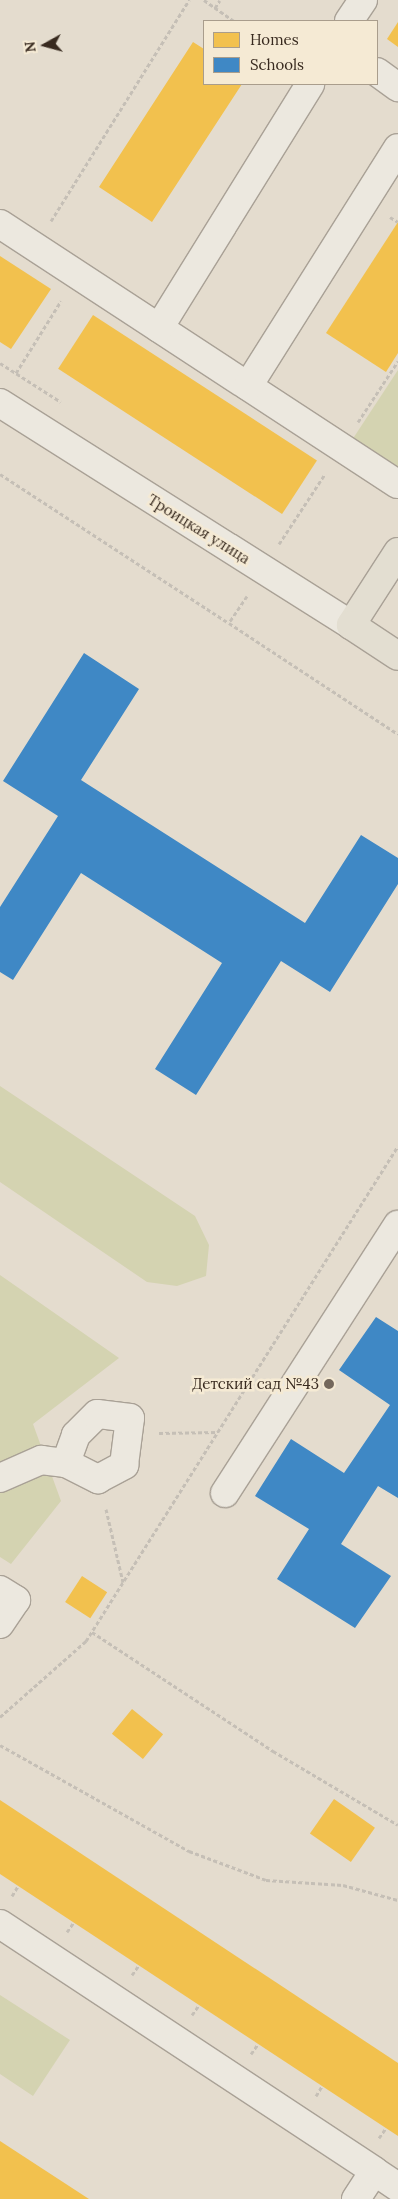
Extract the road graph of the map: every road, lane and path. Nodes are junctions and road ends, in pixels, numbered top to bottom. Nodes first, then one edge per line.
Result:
1 (190, 0) edge
2 (204, 0) edge
3 (220, 0) edge
4 (363, 0) edge
5 (215, 8) junction
6 (233, 20) edge
7 (350, 20) edge
8 (378, 73) edge
9 (309, 85) edge
10 (398, 87) edge
11 (398, 148) edge
12 (0, 224) edge
13 (35, 247) junction
14 (77, 274) junction
15 (159, 328) junction
16 (398, 361) edge
17 (16, 373) dead end
18 (248, 386) junction
19 (0, 403) edge
20 (342, 447) junction
21 (0, 474) edge
22 (398, 484) edge
23 (398, 552) edge
24 (229, 623) dead end
25 (352, 625) junction
26 (398, 656) edge
27 (398, 1146) edge
28 (398, 1225) edge
29 (218, 1432) junction
30 (128, 1433) junction
31 (66, 1463) junction
32 (0, 1478) edge
33 (98, 1479) junction
34 (225, 1493) dead end
35 (123, 1582) junction
36 (0, 1590) edge
37 (0, 1624) edge
38 (92, 1632) junction
39 (0, 1716) edge
40 (0, 1744) edge
41 (398, 1825) edge
42 (398, 1900) edge
43 (0, 1924) edge
44 (374, 2172) junction
45 (398, 2187) edge
46 (356, 2199) edge

1 - 13 path
2 - 5 path
3 - 5 path
4 - 7 street
5 - 6 path
8 - 10 street
9 - 15 street
11 - 18 street
12 - 13 street
13 - 14 street
14 - 15 street
14 - 17 path
15 - 18 street
16 - 20 path
18 - 20 street
19 - 25 street, Троицкая улица
20 - 22 street
21 - 24 path
23 - 25 main road
25 - 26 main road, Троицкая улица
27 - 29 path
28 - 34 street
29 - 30 path
29 - 35 path
30 - 31 street
30 - 33 street
31 - 32 street
31 - 33 street
33 - 35 path
35 - 38 path
36 - 37 street
38 - 39 path
38 - 41 path
40 - 42 path
43 - 44 street
44 - 45 street
44 - 46 street

